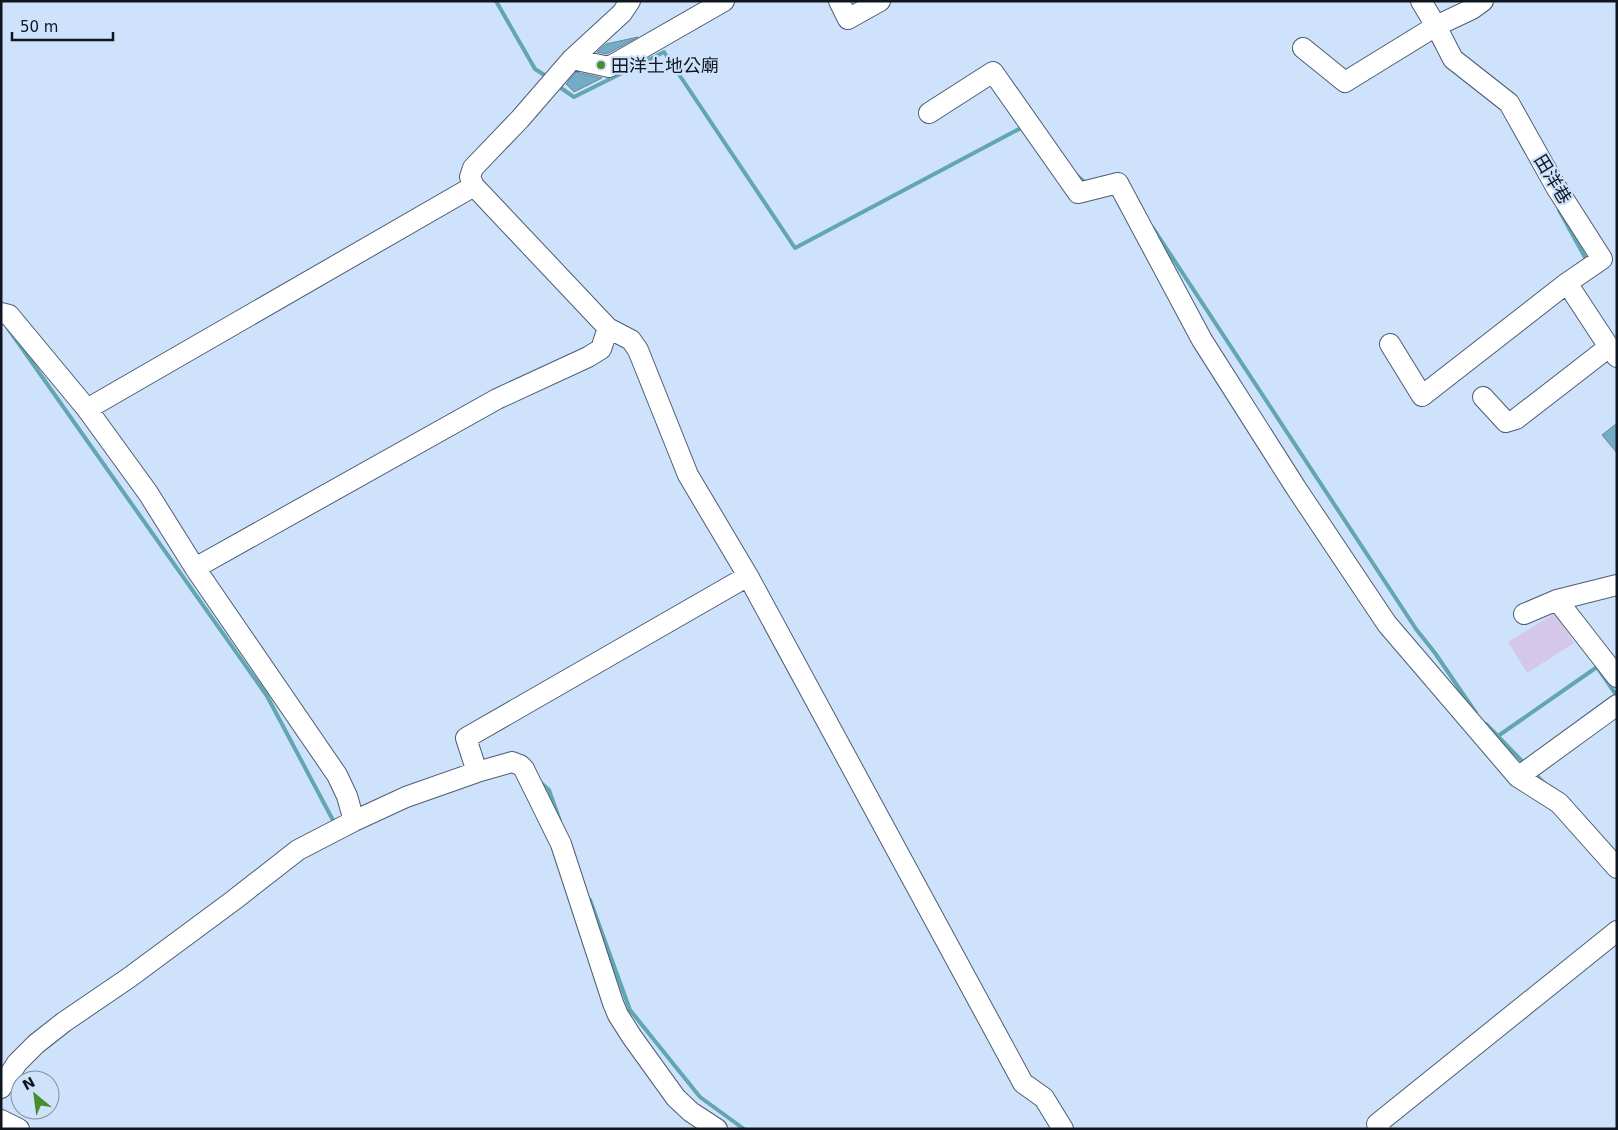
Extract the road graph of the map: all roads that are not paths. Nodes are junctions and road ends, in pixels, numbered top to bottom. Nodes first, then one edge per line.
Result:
1 (630, 1) edge
2 (724, 1) edge
3 (839, 1) edge
4 (880, 1) edge
5 (1421, 1) edge
6 (1483, 1) edge
7 (1436, 26) junction
8 (1303, 48) dead end
9 (572, 59) junction
10 (928, 113) dead end
11 (474, 186) junction
12 (1568, 282) junction
13 (1, 313) edge
14 (608, 328) junction
15 (1390, 344) dead end
16 (1613, 352) edge
17 (1483, 396) dead end
18 (87, 409) junction
19 (194, 568) junction
20 (748, 576) junction
21 (1617, 585) edge
22 (1557, 600) junction
23 (1524, 614) dead end
24 (1617, 677) edge
25 (1617, 705) edge
26 (477, 772) junction
27 (1518, 777) junction
28 (354, 821) junction
29 (1617, 868) edge
30 (1617, 931) edge
31 (1, 1088) edge
32 (1, 1120) edge
33 (19, 1129) edge
34 (717, 1129) edge
35 (1064, 1129) edge
36 (1380, 1129) edge

1 - 9 street
2 - 9 street
3 - 4 street
5 - 7 street, 田洋巷
6 - 7 street
7 - 8 street
7 - 12 street, 田洋巷
9 - 11 street
10 - 27 street
11 - 14 street
11 - 18 street
12 - 15 street
12 - 16 street
13 - 18 street
14 - 19 street
14 - 20 street
16 - 17 street
18 - 19 street
19 - 28 street
20 - 26 street
20 - 35 street
21 - 22 street
22 - 23 street
22 - 24 street
25 - 27 street
26 - 28 street
26 - 34 street
27 - 29 street
28 - 31 street
30 - 36 street
32 - 33 street

